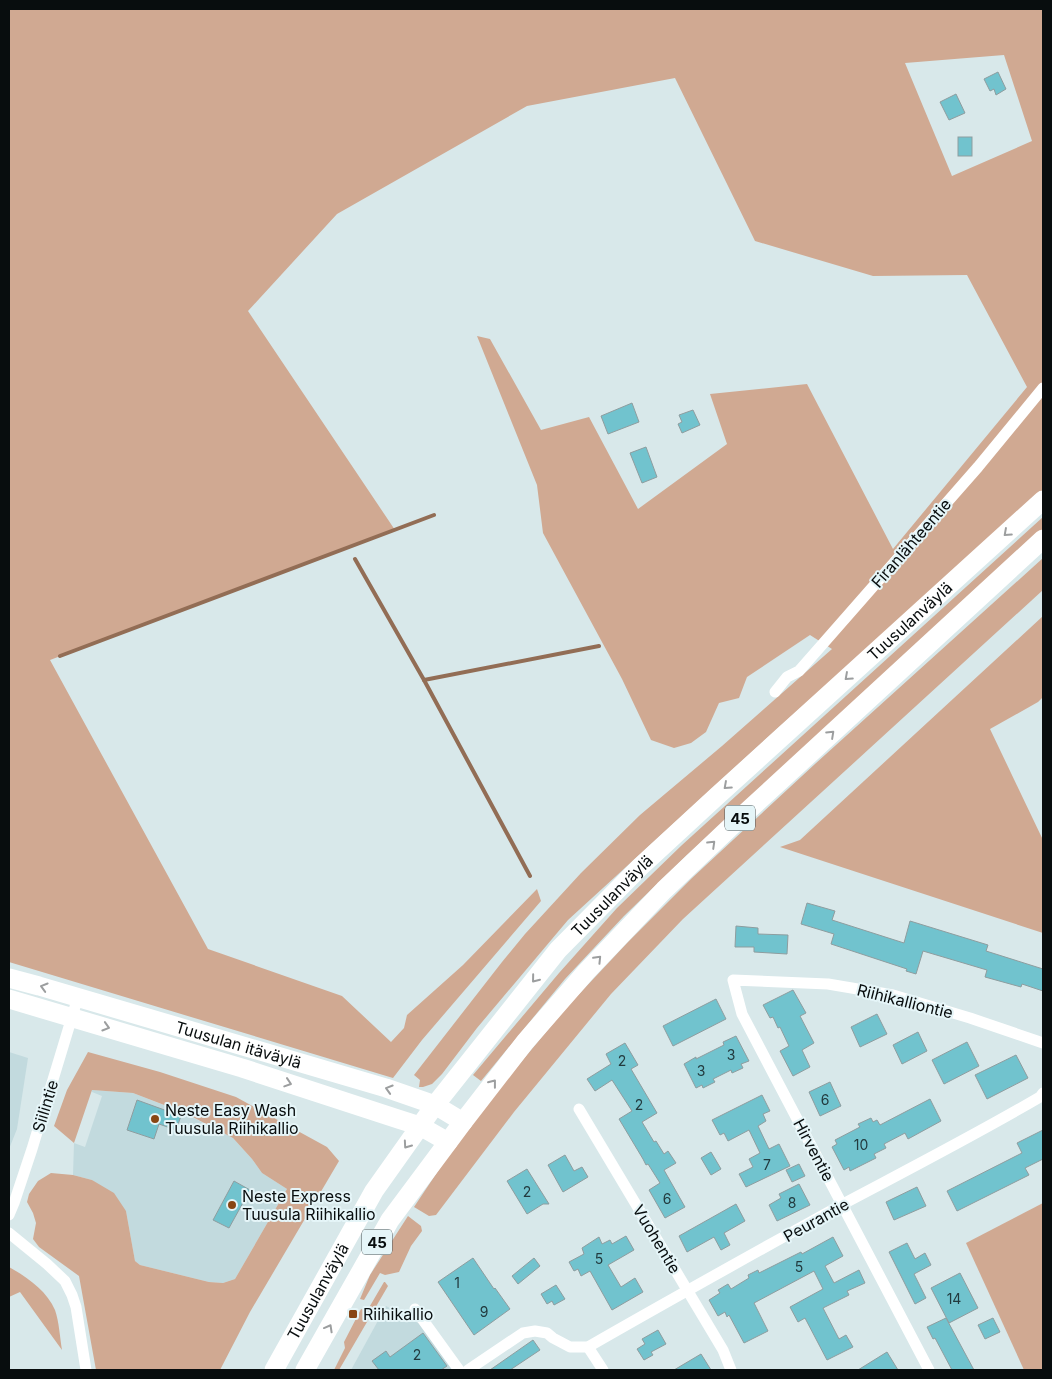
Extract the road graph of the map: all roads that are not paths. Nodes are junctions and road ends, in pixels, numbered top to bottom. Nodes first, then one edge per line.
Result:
1 (1043, 388) edge
2 (1043, 500) edge
3 (1043, 538) edge
4 (775, 692) dead end
5 (9, 978) edge
6 (733, 980) joint
7 (78, 997) junction
8 (9, 998) edge
9 (72, 1017) junction
10 (1043, 1043) edge
11 (1043, 1093) edge
12 (435, 1105) junction
13 (579, 1109) dead end
14 (463, 1122) junction
15 (420, 1126) junction
16 (448, 1142) junction
17 (843, 1205) junction
18 (9, 1215) edge
19 (9, 1233) edge
20 (688, 1290) junction
21 (415, 1309) dead end
22 (588, 1347) junction
23 (86, 1370) edge
24 (274, 1370) edge
25 (305, 1370) edge
26 (459, 1370) edge
27 (468, 1370) edge
28 (603, 1370) edge
29 (731, 1370) edge
30 (929, 1370) edge

1 - 4 street, Firanlähteentie
2 -> 12 main road, Tuusulanväylä / 45
14 -> 3 main road, Tuusulanväylä / 45
7 -> 5 main road, Tuusulan itäväylä
6 - 10 street, Riihikalliontie
6 - 17 street, Hirventie
7 - 9 street, Siilintie
12 -> 7 main road, Tuusulan itäväylä
8 - 9 main road, Tuusulan itäväylä
9 -> 15 main road, Tuusulan itäväylä
9 - 18 street, Siilintie
11 - 17 street, Peurantie
12 - 14 main road, Tuusulan itäväylä
12 - 15 main road, Tuusulanväylä / 45
13 - 20 street, Vuohentie
14 - 16 main road, Tuusulanväylä / 45
15 - 16 main road, Tuusulan itäväylä
15 -> 24 main road, Tuusulanväylä / 45
25 -> 16 main road, Tuusulanväylä / 45
17 - 20 street, Peurantie
17 - 30 street, Hirventie
19 - 23 street
20 - 22 street, Peurantie
20 - 29 street, Vuohentie
21 - 26 street
22 - 27 street
22 - 28 street

